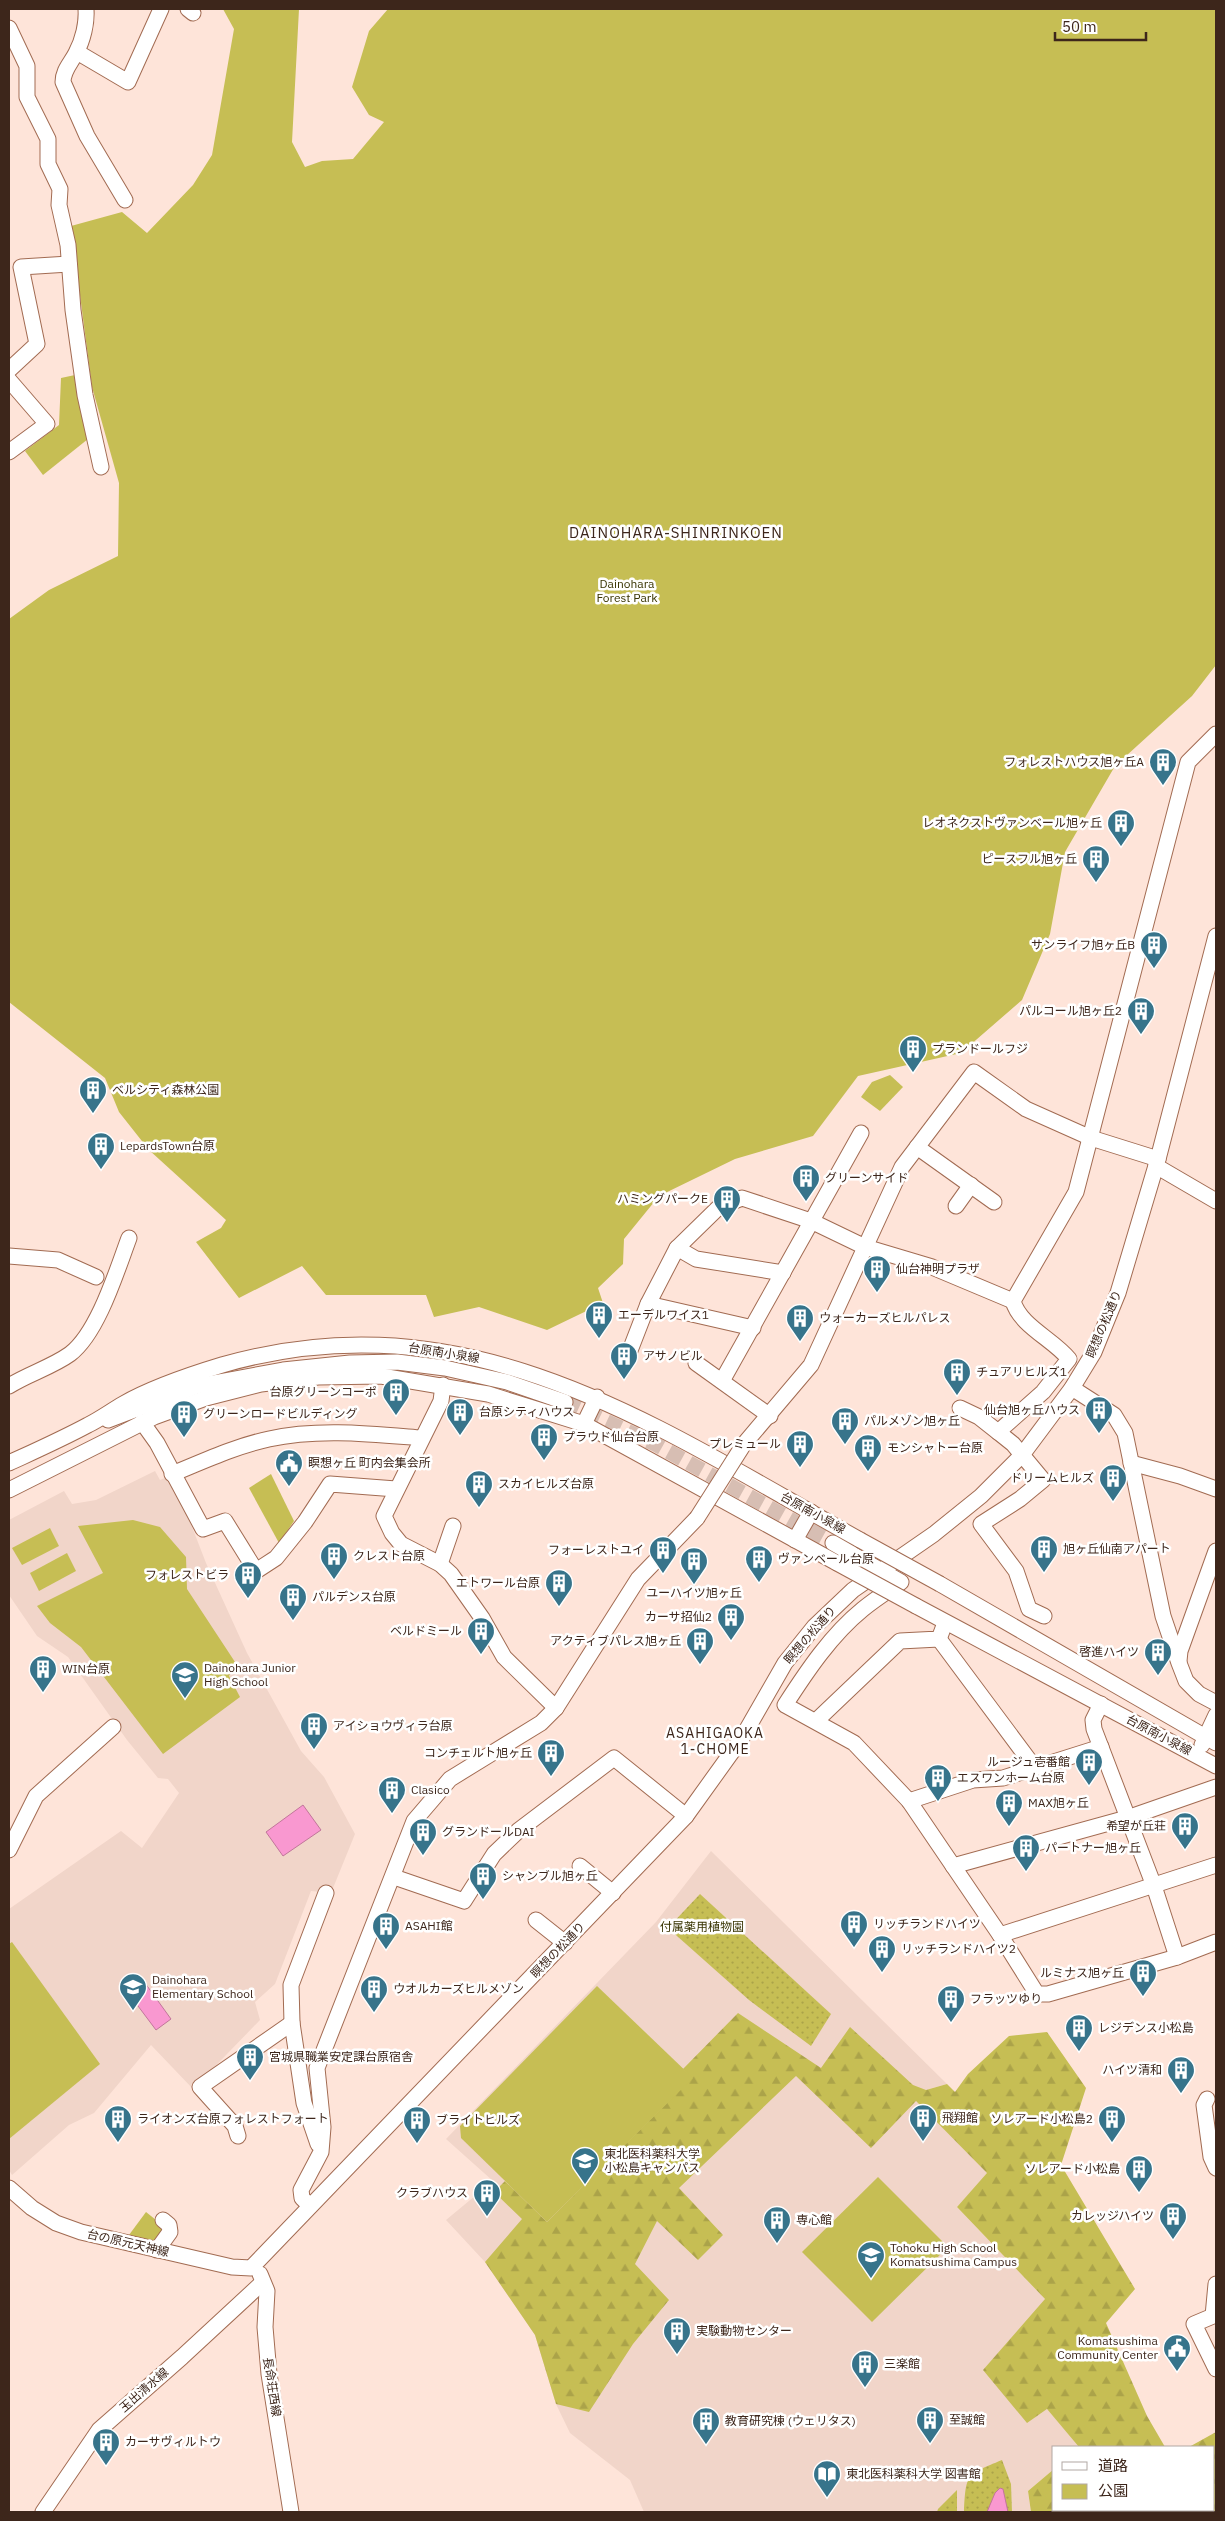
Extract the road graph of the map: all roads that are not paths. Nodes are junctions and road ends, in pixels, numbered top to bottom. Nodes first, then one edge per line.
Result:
1 (86, 9) edge
2 (160, 9) edge
3 (9, 28) edge
4 (77, 52) junction
5 (125, 200) dead end
6 (69, 264) junction
7 (9, 370) edge
8 (9, 380) edge
9 (9, 452) edge
10 (101, 468) dead end
11 (1216, 734) edge
12 (1216, 936) edge
13 (861, 1134) dead end
14 (1091, 1138) junction
15 (917, 1147) junction
16 (1157, 1163) junction
17 (971, 1186) junction
18 (1216, 1201) edge
19 (994, 1202) dead end
20 (956, 1206) dead end
21 (811, 1221) junction
22 (129, 1238) dead end
23 (865, 1247) junction
24 (677, 1248) junction
25 (9, 1256) edge
26 (783, 1272) junction
27 (96, 1278) dead end
28 (1013, 1300) junction
29 (648, 1304) junction
30 (753, 1328) junction
31 (696, 1363) dead end
32 (624, 1366) dead end
33 (250, 1376) junction
34 (722, 1380) junction
35 (443, 1385) junction
36 (9, 1386) edge
37 (1072, 1388) junction
38 (597, 1398) junction
39 (565, 1402) tunnel mouth
40 (960, 1408) dead end
41 (770, 1416) junction
42 (148, 1419) junction
43 (90, 1424) junction
44 (584, 1424) junction
45 (998, 1432) junction
46 (422, 1438) junction
47 (1022, 1455) junction
48 (9, 1463) edge
49 (1131, 1463) junction
50 (172, 1474) junction
51 (396, 1489) junction
52 (1216, 1489) edge
53 (9, 1490) edge
54 (811, 1512) junction
55 (453, 1526) dead end
56 (795, 1540) junction
57 (834, 1543) tunnel mouth
58 (1216, 1551) edge
59 (440, 1564) junction
60 (880, 1570) junction
61 (1044, 1616) dead end
62 (945, 1623) junction
63 (939, 1639) junction
64 (1179, 1663) junction
65 (1216, 1703) edge
66 (1101, 1704) junction
67 (556, 1708) junction
68 (1216, 1715) edge
69 (816, 1721) junction
70 (114, 1727) dead end
71 (1211, 1740) edge
72 (1101, 1746) junction
73 (1197, 1756) junction
74 (1216, 1766) edge
75 (1034, 1768) junction
76 (1216, 1787) edge
77 (909, 1801) junction
78 (686, 1816) junction
79 (1127, 1818) junction
80 (9, 1850) edge
81 (1216, 1865) edge
82 (580, 1866) dead end
83 (953, 1866) junction
84 (394, 1876) junction
85 (1154, 1886) junction
86 (326, 1893) dead end
87 (613, 1893) junction
88 (536, 1920) dead end
89 (1000, 1936) junction
90 (1216, 1942) edge
91 (566, 1943) junction
92 (1177, 1957) junction
93 (292, 2023) junction
94 (1207, 2099) dead end
95 (238, 2136) dead end
96 (321, 2152) junction
97 (1216, 2168) edge
98 (9, 2188) edge
99 (310, 2206) junction
100 (162, 2220) dead end
101 (157, 2250) junction
102 (256, 2263) junction
103 (262, 2283) junction
104 (1216, 2284) edge
105 (1216, 2369) edge
106 (43, 2512) edge
107 (291, 2512) edge

1 - 4 street
2 - 4 street
3 - 6 street
4 - 5 street
6 - 7 street
6 - 10 street
8 - 9 street
11 - 14 street
12 - 16 street, 瞑想の松通り
13 - 21 street
14 - 15 street
14 - 16 street
14 - 28 street
15 - 17 street
15 - 23 street
16 - 18 street
16 - 37 street, 瞑想の松通り
17 - 19 street
17 - 20 street
21 - 23 street
21 - 24 street
21 - 26 street
22 - 36 street
23 - 28 street
23 - 41 street
24 - 26 street
24 - 29 street
25 - 27 street
26 - 30 street
28 - 45 street
29 - 30 street
29 - 32 street
30 - 34 street
31 - 34 street
33 - 39 street
33 - 42 street
33 - 43 street
34 - 41 street
35 - 42 street, 台原南小泉線
35 - 44 street, 台原南小泉線
35 - 46 street
37 - 47 street, 瞑想の松通り
37 - 49 street
38 - 43 street, 台原南小泉線
38 - 44 street
38 - 54 street, 台原南小泉線
40 - 45 street
41 - 67 street, bridge
42 - 50 street
42 - 53 street
43 - 48 street, 台原南小泉線
44 - 56 street, 台原南小泉線
45 - 47 street
46 - 50 street
46 - 51 street
47 - 60 street, 瞑想の松通り
47 - 61 street
49 - 52 street
49 - 64 street
50 - 51 street
51 - 59 street
54 - 56 street
54 - 71 street, 台原南小泉線, bridge
55 - 59 street
56 - 62 street, 台原南小泉線, bridge
57 - 60 street
58 - 64 street
59 - 67 street
60 - 69 street
60 - 78 street, 瞑想の松通り
62 - 63 street
62 - 66 street, 台原南小泉線
63 - 69 street
63 - 75 street
64 - 65 street
66 - 72 street
66 - 73 street, 台原南小泉線
67 - 84 street
68 - 71 street
69 - 77 street
70 - 80 street
71 - 73 street
72 - 75 street
72 - 79 street
73 - 74 street, 台原南小泉線
75 - 77 street
76 - 79 street
77 - 83 street
78 - 84 street
78 - 87 street, 瞑想の松通り
79 - 83 street
79 - 85 street
81 - 85 street
82 - 87 street
83 - 89 street
84 - 96 street
85 - 89 street
85 - 92 street
86 - 93 street
87 - 91 street, 瞑想の松通り
88 - 91 street
89 - 92 street
90 - 92 street
91 - 99 street, 瞑想の松通り
93 - 95 street
93 - 96 street
94 - 97 street
96 - 99 street
98 - 101 street, 台の原元天神線
99 - 102 street, 瞑想の松通り
100 - 101 street
101 - 102 street, 台の原元天神線
102 - 103 street, 長命荘西線
103 - 106 street, 玉出清水線
103 - 107 street, 長命荘西線
104 - 105 street

